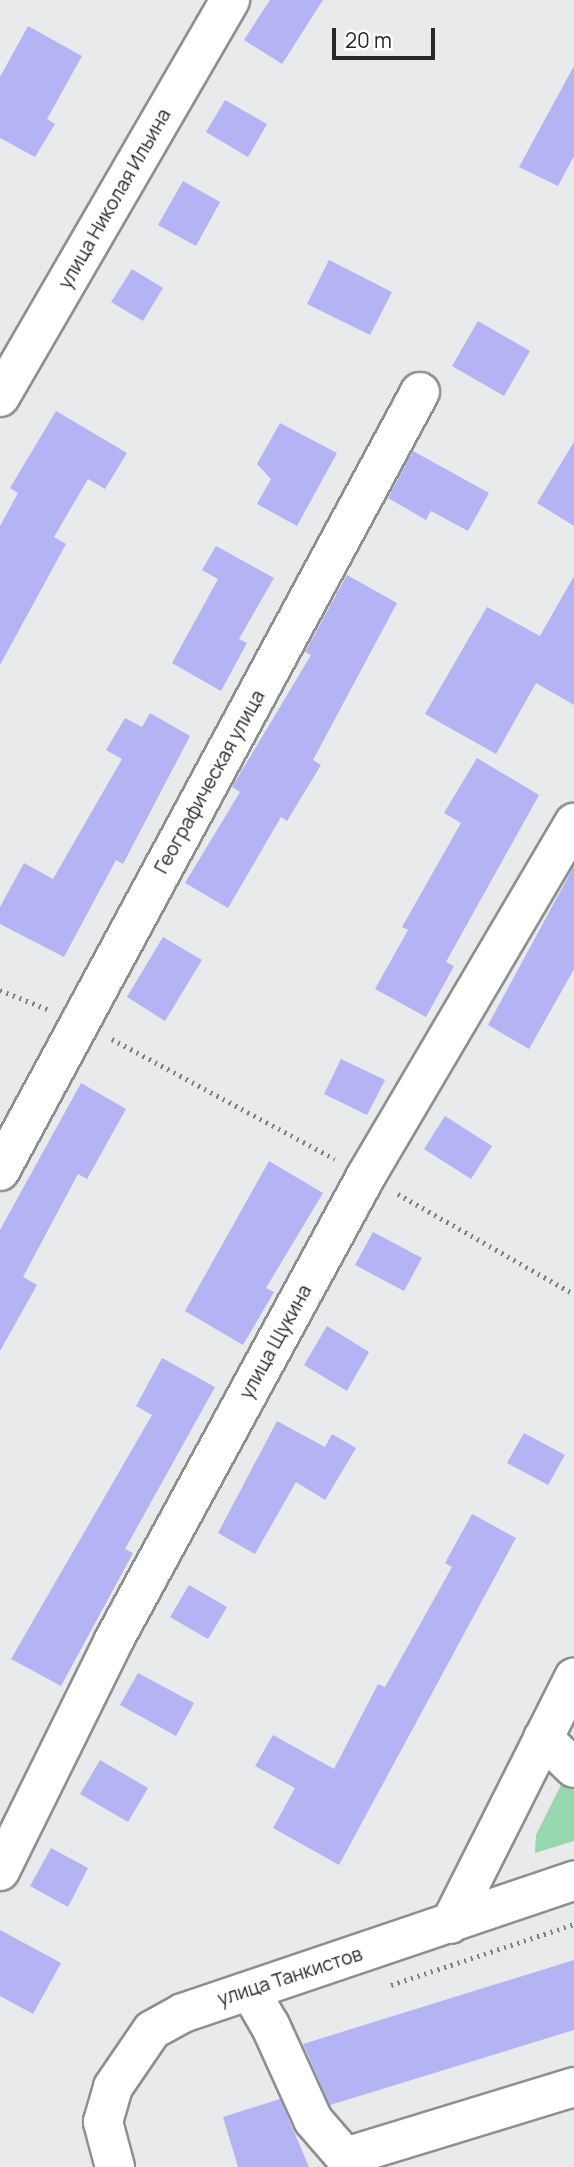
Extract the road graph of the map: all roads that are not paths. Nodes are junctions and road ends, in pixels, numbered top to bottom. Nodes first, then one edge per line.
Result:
1 (230, 0) edge
2 (420, 392) dead end
3 (0, 397) edge
4 (574, 823) edge
5 (0, 1171) edge
6 (574, 1678) edge
7 (543, 1738) junction
8 (574, 1768) edge
9 (0, 1871) edge
10 (574, 1881) edge
11 (450, 1924) junction
12 (250, 1991) junction
13 (574, 2087) edge
14 (347, 2162) edge
15 (115, 2167) edge

1 - 3 street, улица Николая Ильина
2 - 5 street, Географическая улица
4 - 9 street, улица Щукина
6 - 7 street
7 - 8 street
7 - 11 street
10 - 11 street, улица Танкистов
11 - 12 street, улица Танкистов
12 - 14 street
12 - 15 street, улица Танкистов
13 - 14 street

